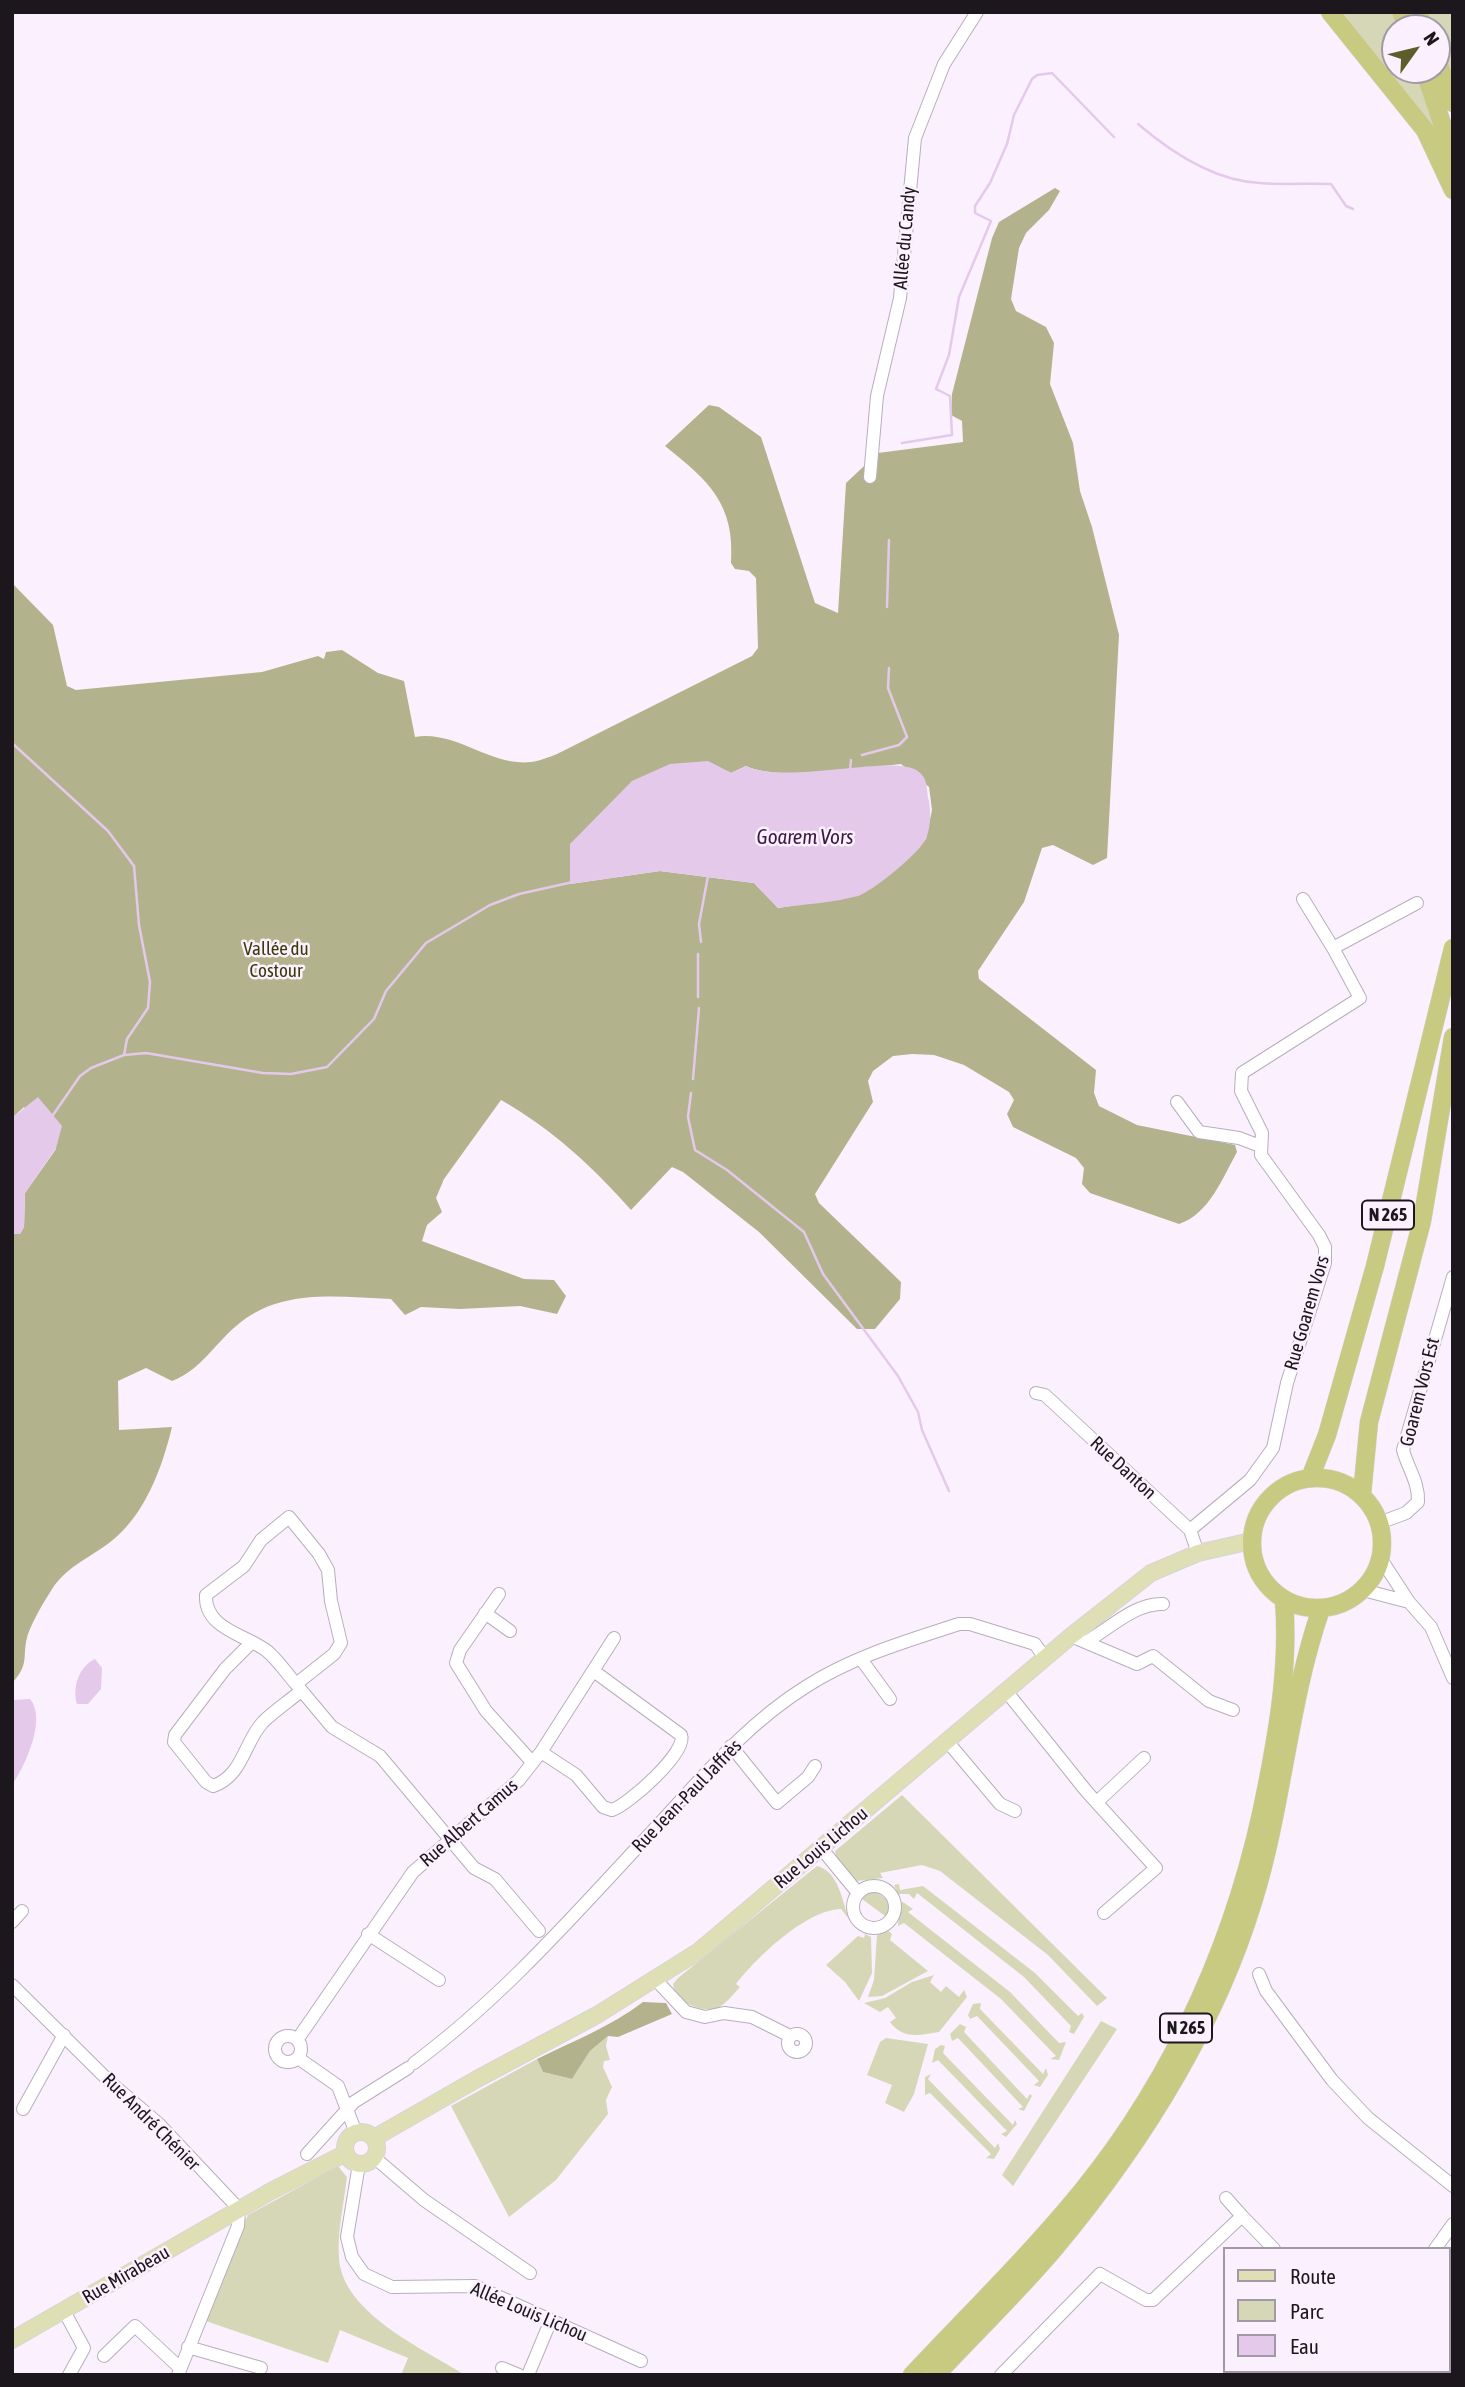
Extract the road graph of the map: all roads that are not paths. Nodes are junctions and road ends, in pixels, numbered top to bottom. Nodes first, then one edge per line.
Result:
1 (977, 12) edge
2 (1330, 12) edge
3 (1429, 84) edge
4 (1446, 84) edge
5 (1453, 103) edge
6 (1453, 156) edge
7 (1453, 190) edge
8 (870, 477) dead end
9 (1303, 899) dead end
10 (1417, 903) dead end
11 (1333, 948) junction
12 (1453, 948) edge
13 (1453, 1037) edge
14 (1177, 1101) dead end
15 (1260, 1146) junction
16 (1453, 1277) edge
17 (1036, 1393) dead end
18 (1310, 1478) junction
19 (1362, 1494) junction
20 (1379, 1522) junction
21 (1190, 1530) junction
22 (1251, 1541) junction
23 (1198, 1553) junction
24 (1381, 1559) junction
25 (1363, 1590) junction
26 (499, 1594) dead end
27 (1284, 1601) junction
28 (1409, 1602) junction
29 (1163, 1604) dead end
30 (1321, 1609) junction
31 (485, 1613) junction
32 (510, 1631) dead end
33 (614, 1638) dead end
34 (1079, 1639) junction
35 (251, 1643) junction
36 (1045, 1658) junction
37 (861, 1659) junction
38 (594, 1672) junction
39 (1453, 1678) edge
40 (299, 1688) junction
41 (1006, 1691) junction
42 (890, 1699) dead end
43 (1233, 1710) dead end
44 (947, 1741) junction
45 (731, 1746) junction
46 (541, 1752) junction
47 (1144, 1758) dead end
48 (532, 1762) junction
49 (816, 1766) dead end
50 (1098, 1801) junction
51 (1015, 1811) dead end
52 (449, 1838) junction
53 (821, 1848) junction
54 (858, 1893) dead end
55 (22, 1911) dead end
56 (1104, 1913) dead end
57 (12, 1922) edge
58 (539, 1931) dead end
59 (368, 1934) junction
60 (1259, 1974) dead end
61 (439, 1979) dead end
62 (656, 1980) junction
63 (12, 1985) edge
64 (64, 2035) junction
65 (790, 2036) dead end
66 (297, 2040) junction
67 (298, 2058) junction
68 (23, 2109) dead end
69 (348, 2109) junction
70 (356, 2133) junction
71 (374, 2138) junction
72 (346, 2153) junction
73 (307, 2154) dead end
74 (375, 2158) junction
75 (359, 2164) junction
76 (1453, 2186) edge
77 (1226, 2198) dead end
78 (239, 2209) junction
79 (1242, 2216) junction
80 (1453, 2224) edge
81 (1272, 2247) edge
82 (1436, 2247) edge
83 (530, 2273) dead end
84 (64, 2311) junction
85 (551, 2320) junction
86 (12, 2340) edge
87 (188, 2347) junction
88 (104, 2356) dead end
89 (641, 2361) dead end
90 (261, 2368) dead end
91 (502, 2368) dead end
92 (179, 2371) edge
93 (68, 2375) edge
94 (519, 2375) edge
95 (528, 2375) edge
96 (912, 2375) edge
97 (936, 2375) edge
98 (1001, 2375) edge

1 - 8 street, Allée du Candy
2 - 7 highway
3 - 6 highway
4 - 5 highway
9 - 11 street, Rue Goarem Vors
10 - 11 street
11 - 15 street, Rue Goarem Vors
12 - 18 highway, N 265
13 - 19 highway, N 265
14 - 15 street
15 - 21 street, Rue Goarem Vors
16 - 20 street, Goarem Vors Est
17 - 21 street, Rue Danton
18 - 19 highway
18 - 22 highway
19 - 20 highway
20 - 24 highway
21 - 23 street, Rue Danton
22 - 23 main road, Rue Louis Lichou
22 - 27 highway
23 - 34 main road, Rue Louis Lichou
24 - 25 highway
24 - 28 street
25 - 28 street
25 - 30 highway
26 - 31 street
27 - 30 highway
27 - 96 highway, N 265
28 - 39 street
29 - 34 street
30 - 97 highway, N 265
31 - 32 street
31 - 48 street
33 - 38 street, Rue Albert Camus
34 - 36 main road, Rue Louis Lichou
34 - 43 street
35 - 40 street
35 - 40 street
35 - 40 street
36 - 37 street, Rue Jean-Paul Jaffrès
36 - 41 main road, Rue Louis Lichou
37 - 42 street
37 - 45 street, Rue Jean-Paul Jaffrès
38 - 46 street, Rue Albert Camus
38 - 46 street
40 - 52 street
41 - 44 main road, Rue Louis Lichou
41 - 50 street
44 - 51 street
44 - 53 main road, Rue Louis Lichou
45 - 49 street
45 - 69 street, Rue Jean-Paul Jaffrès
46 - 48 street, Rue Albert Camus
47 - 50 street
48 - 52 street, Rue Albert Camus
50 - 56 street
52 - 58 street
52 - 59 street, Rue Albert Camus
53 - 54 street
53 - 62 main road, Rue Louis Lichou
55 - 57 street
59 - 61 street
59 - 66 street, Rue Albert Camus
60 - 76 street
62 - 65 street
62 - 71 main road, Rue Louis Lichou
63 - 64 street, Rue André Chénier
64 - 68 street
64 - 78 street, Rue André Chénier
66 - 67 street
66 - 67 street
67 - 69 street
69 - 70 street
69 - 73 street, Rue Jean-Paul Jaffrès
70 - 71 main road
70 - 72 main road
71 - 74 main road
72 - 75 main road
72 - 78 main road
74 - 75 main road
74 - 83 street
75 - 85 street, Allée Louis Lichou
77 - 79 street
78 - 84 main road, Rue Mirabeau
78 - 87 street
79 - 81 street
79 - 98 street
80 - 82 street
84 - 86 main road, Rue Mirabeau
84 - 93 street
85 - 89 street, Allée Louis Lichou
85 - 95 street
87 - 90 street
87 - 92 street
88 - 92 street
91 - 94 street

